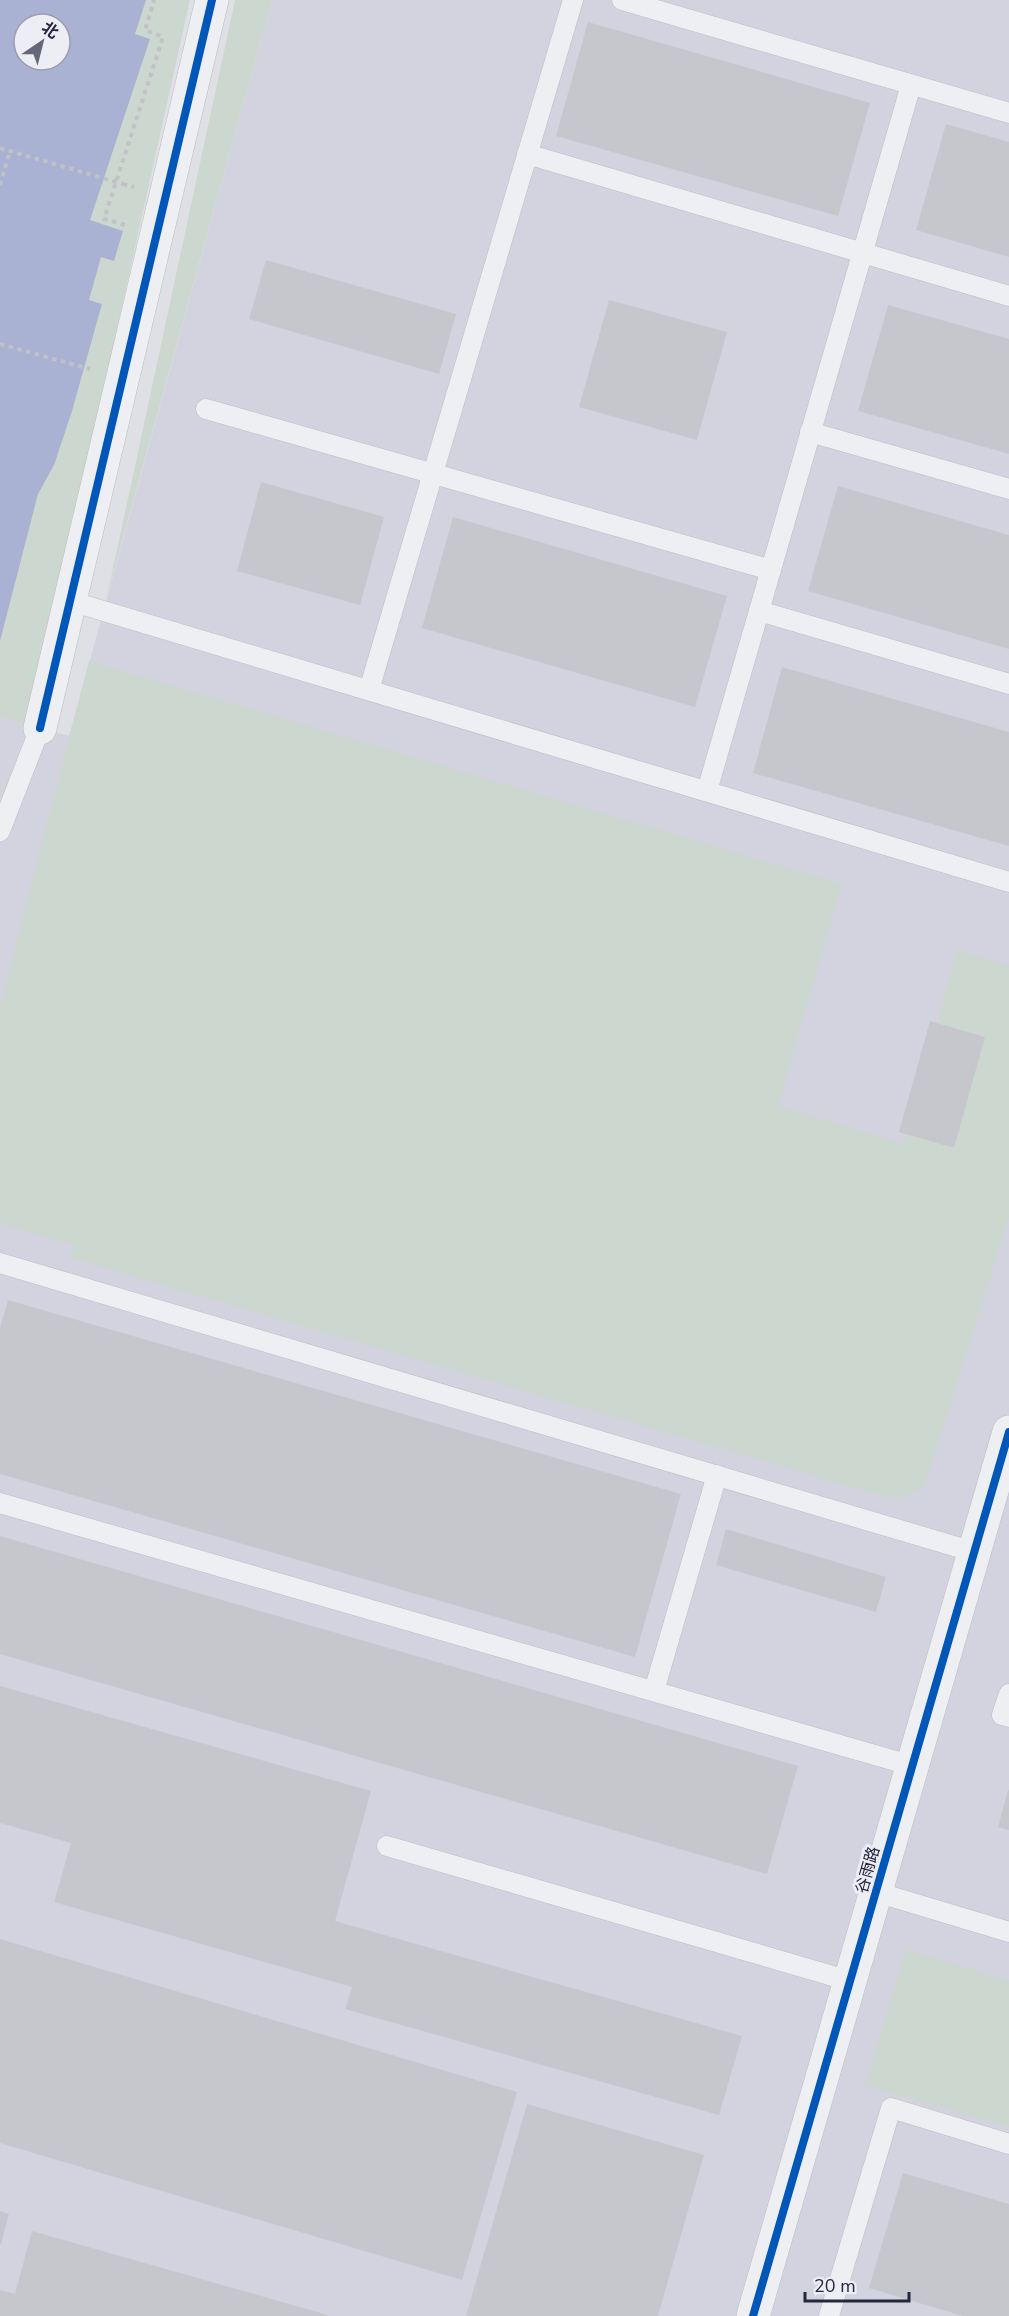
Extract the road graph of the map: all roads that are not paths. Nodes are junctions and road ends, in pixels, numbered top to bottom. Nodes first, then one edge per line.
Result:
1 (212, 0) edge
2 (573, 0) edge
3 (622, 0) edge
4 (911, 85) junction
5 (1009, 113) edge
6 (527, 154) junction
7 (862, 253) junction
8 (1009, 296) edge
9 (206, 409) dead end
10 (810, 432) junction
11 (433, 473) junction
12 (1009, 489) edge
13 (771, 570) junction
14 (70, 601) junction
15 (759, 611) junction
16 (1009, 684) edge
17 (369, 690) junction
18 (40, 728) joint
19 (707, 791) junction
20 (0, 831) edge
21 (1009, 882) edge
22 (0, 1263) edge
23 (1009, 1432) edge
24 (717, 1475) junction
25 (0, 1503) edge
26 (974, 1552) junction
27 (654, 1691) junction
28 (1009, 1694) edge
29 (1009, 1717) edge
30 (913, 1766) junction
31 (387, 1846) dead end
32 (876, 1892) junction
33 (1009, 1932) edge
34 (850, 1981) junction
35 (1009, 2144) edge
36 (753, 2316) edge
37 (829, 2316) edge

1 - 14 street
2 - 6 lane
3 - 4 lane
4 - 5 lane
4 - 7 lane
6 - 7 lane
6 - 11 lane
7 - 8 lane
7 - 10 lane
9 - 11 lane
10 - 12 lane
10 - 13 lane
11 - 13 lane
11 - 17 lane
13 - 15 lane
14 - 17 lane
14 - 18 street
15 - 16 lane
15 - 19 lane
17 - 19 lane
18 - 20 lane
19 - 21 lane
22 - 24 lane
23 - 26 street, 谷雨路
24 - 26 lane
24 - 27 lane
25 - 27 lane
26 - 30 street, 谷雨路
27 - 30 lane
28 - 29 lane
30 - 32 street, 谷雨路
31 - 34 lane
32 - 33 lane
32 - 34 street, 谷雨路
34 - 36 street, 谷雨路
35 - 37 lane

